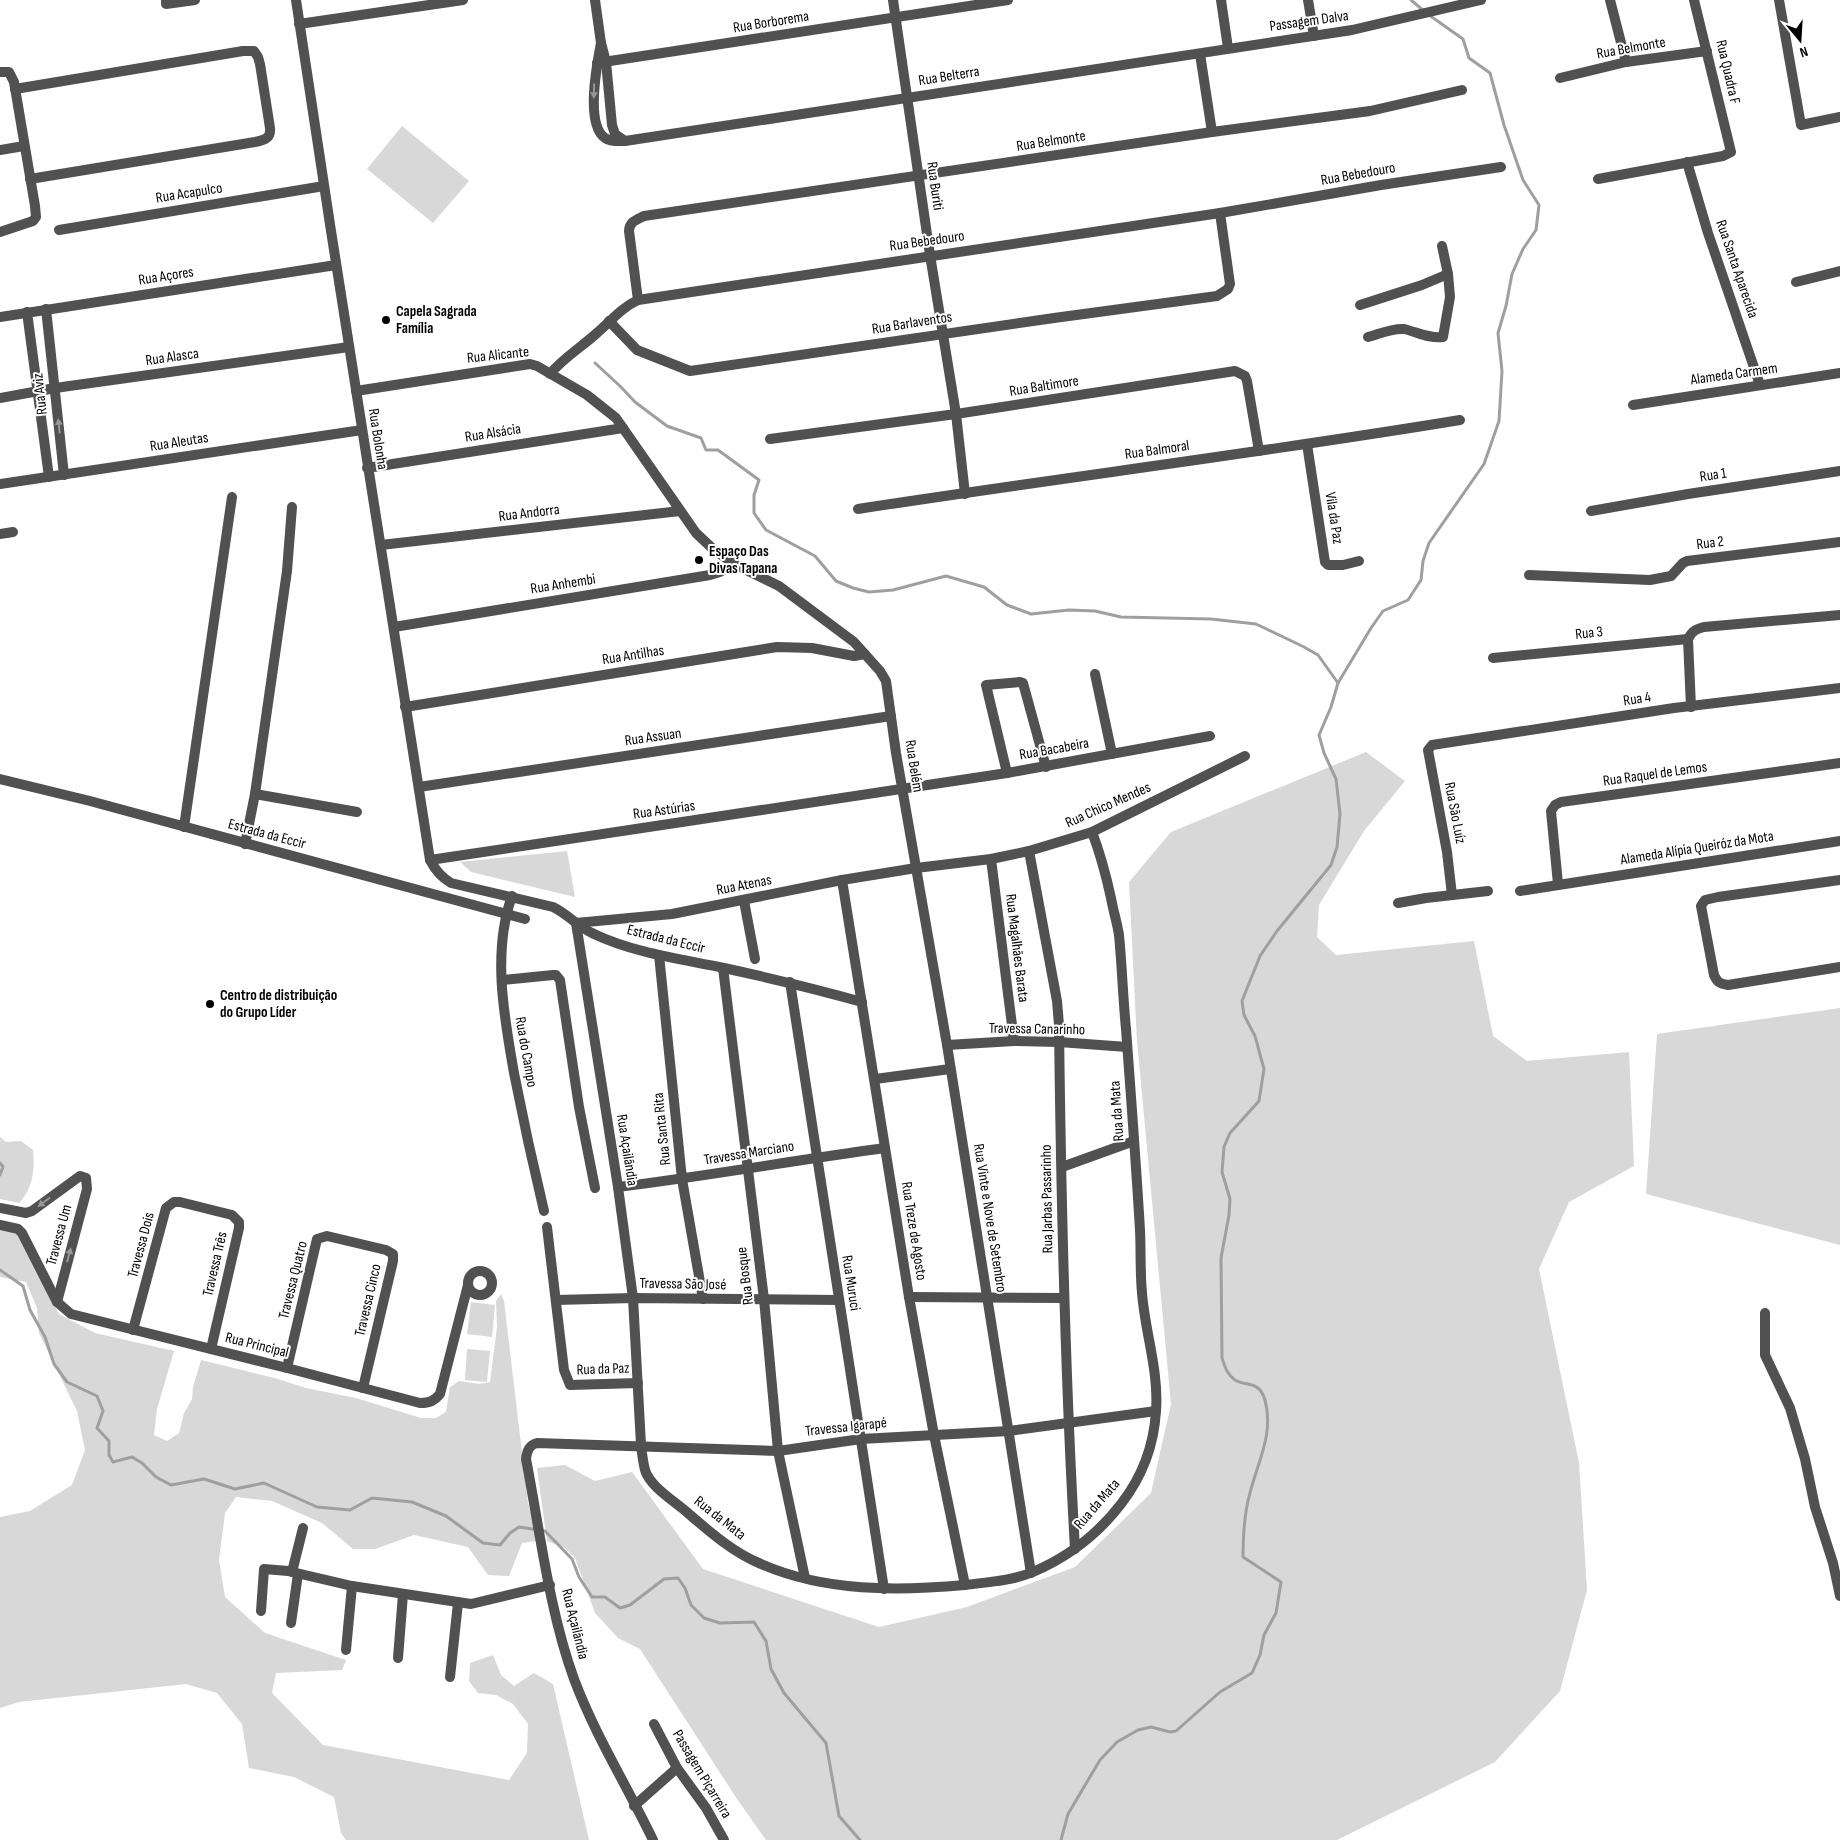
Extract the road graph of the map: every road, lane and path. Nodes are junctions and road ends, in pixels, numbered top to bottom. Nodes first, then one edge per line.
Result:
1 (166, 0) edge
2 (195, 0) edge
3 (296, 0) edge
4 (463, 0) edge
5 (595, 0) edge
6 (893, 0) edge
7 (1008, 0) edge
8 (1222, 0) edge
9 (1308, 0) edge
10 (1481, 0) edge
11 (1610, 0) edge
12 (1694, 0) edge
13 (1779, 0) edge
14 (896, 18) junction
15 (299, 24) junction
16 (1314, 36) junction
17 (1228, 48) junction
18 (1707, 51) junction
19 (1200, 54) junction
20 (601, 62) junction
21 (1626, 62) junction
22 (0, 72) edge
23 (1560, 78) dead end
24 (15, 89) junction
25 (1462, 90) dead end
26 (907, 98) junction
27 (1840, 116) edge
28 (1212, 132) junction
29 (625, 141) junction
30 (24, 146) junction
31 (0, 150) edge
32 (1688, 162) junction
33 (1501, 167) dead end
34 (918, 176) junction
35 (1598, 178) dead end
36 (30, 179) junction
37 (324, 186) junction
38 (1220, 213) junction
39 (59, 230) dead end
40 (0, 232) edge
41 (1442, 246) dead end
42 (930, 255) junction
43 (336, 265) junction
44 (1840, 271) edge
45 (1448, 274) junction
46 (1796, 282) dead end
47 (638, 300) junction
48 (1360, 305) dead end
49 (46, 309) junction
50 (27, 312) junction
51 (0, 317) edge
52 (609, 321) junction
53 (943, 334) junction
54 (1368, 337) dead end
55 (349, 347) junction
56 (1840, 373) edge
57 (550, 374) junction
58 (1760, 385) junction
59 (55, 388) junction
60 (356, 391) junction
61 (37, 392) junction
62 (0, 398) edge
63 (1633, 405) dead end
64 (956, 414) junction
65 (1460, 420) dead end
66 (624, 428) junction
67 (362, 430) junction
68 (770, 439) dead end
69 (1307, 444) junction
70 (1259, 451) junction
71 (367, 468) junction
72 (1840, 471) edge
73 (64, 475) junction
74 (49, 477) junction
75 (0, 484) edge
76 (965, 494) junction
77 (232, 497) dead end
78 (292, 507) dead end
79 (858, 509) dead end
80 (680, 511) junction
81 (1591, 511) dead end
82 (13, 532) dead end
83 (0, 534) edge
84 (1840, 542) edge
85 (381, 545) junction
86 (1359, 561) dead end
87 (734, 564) junction
88 (1529, 575) dead end
89 (1840, 615) edge
90 (394, 627) junction
91 (1688, 639) junction
92 (869, 658) junction
93 (1493, 658) dead end
94 (1095, 674) dead end
95 (1840, 688) edge
96 (1691, 706) junction
97 (405, 707) junction
98 (892, 716) junction
99 (1210, 736) dead end
100 (1438, 744) joint
101 (1112, 754) junction
102 (1245, 756) dead end
103 (1840, 763) edge
104 (1046, 767) junction
105 (1007, 773) junction
106 (0, 779) edge
107 (418, 787) junction
108 (902, 790) junction
109 (255, 794) junction
110 (357, 812) dead end
111 (184, 827) junction
112 (1092, 832) junction
113 (1840, 841) edge
114 (245, 844) junction
115 (1029, 851) junction
116 (991, 859) junction
117 (430, 860) junction
118 (916, 868) junction
119 (443, 878) joint
120 (842, 880) junction
121 (1840, 880) edge
122 (1558, 884) junction
123 (1488, 891) dead end
124 (1520, 891) dead end
125 (1452, 895) junction
126 (512, 896) junction
127 (744, 901) junction
128 (1398, 903) dead end
129 (506, 914) junction
130 (525, 919) dead end
131 (576, 923) junction
132 (659, 955) junction
133 (755, 959) dead end
134 (1840, 967) edge
135 (723, 968) junction
136 (502, 980) junction
137 (790, 982) junction
138 (862, 1002) junction
139 (1014, 1042) junction
140 (1060, 1042) junction
141 (947, 1045) junction
142 (1127, 1047) junction
143 (950, 1069) junction
144 (875, 1079) junction
145 (1134, 1141) junction
146 (885, 1148) junction
147 (817, 1157) junction
148 (1062, 1167) junction
149 (748, 1169) junction
150 (682, 1179) junction
151 (618, 1187) junction
152 (595, 1188) dead end
153 (0, 1208) edge
154 (206, 1208) joint
155 (544, 1211) dead end
156 (0, 1225) edge
157 (547, 1227) dead end
158 (357, 1243) joint
159 (468, 1285) dead end
160 (909, 1297) junction
161 (633, 1298) junction
162 (987, 1298) junction
163 (1064, 1298) junction
164 (764, 1299) junction
165 (556, 1300) junction
166 (703, 1300) junction
167 (839, 1300) junction
168 (56, 1302) junction
169 (1765, 1313) dead end
170 (133, 1330) junction
171 (211, 1349) junction
172 (287, 1368) junction
173 (638, 1383) junction
174 (363, 1388) junction
175 (1156, 1411) junction
176 (1068, 1424) junction
177 (1009, 1430) junction
178 (934, 1435) junction
179 (861, 1439) junction
180 (537, 1443) joint
181 (641, 1445) junction
182 (778, 1451) junction
183 (303, 1528) dead end
184 (1075, 1549) junction
185 (295, 1573) junction
186 (1031, 1573) junction
187 (805, 1578) junction
188 (965, 1584) junction
189 (550, 1585) junction
190 (352, 1586) junction
191 (884, 1588) junction
192 (404, 1594) junction
193 (1840, 1596) edge
194 (458, 1603) junction
195 (260, 1611) dead end
196 (291, 1623) dead end
197 (346, 1650) dead end
198 (398, 1658) dead end
199 (450, 1677) dead end
200 (654, 1724) dead end
201 (677, 1768) junction
202 (634, 1806) junction
203 (653, 1840) edge
204 (724, 1840) edge

1 - 2 street
3 - 15 street, Rua Bolonha
4 - 15 street
5 - 20 street
6 - 14 street, Rua Buriti
7 - 14 street, Rua Borborema
8 - 17 street
9 - 16 street
10 - 16 street, Passagem Dalva
11 - 21 street
12 - 18 street, Rua Quadra F
13 - 27 street
14 - 20 street, Rua Borborema
14 - 26 street, Rua Buriti
15 - 37 street, Rua Bolonha
16 - 17 street, Passagem Dalva
17 - 19 street, Passagem Dalva
18 - 21 street, Rua Belmonte
18 - 32 street, Rua Quadra F
19 - 26 street, Rua Belterra
19 - 28 street
20 - 29 street
20 -> 29 street
21 - 23 street, Rua Belmonte
22 - 24 street
24 - 30 street
24 - 36 street
25 - 28 street, Rua Belmonte
26 - 29 street, Rua Belterra
26 - 34 street, Rua Buriti
28 - 34 street, Rua Belmonte
30 - 31 street
30 - 36 street
32 - 35 street
32 - 58 street, Rua Santa Aparecida
33 - 38 street, Rua Bebedouro
34 - 42 street, Rua Buriti
34 - 47 street, Rua Belmonte
36 - 40 street
37 - 39 street, Rua Acapulco
37 - 43 street, Rua Bolonha
38 - 42 street, Rua Bebedouro
38 - 53 street, Rua Barlaventos
41 - 45 street
42 - 47 street, Rua Bebedouro
42 - 53 street, Rua Buriti
43 - 49 street, Rua Açores
43 - 55 street, Rua Bolonha
44 - 46 street
45 - 48 street
45 - 54 street
47 - 52 street
49 - 50 street, Rua Açores
49 - 59 street, Rua Aviz
50 - 51 street, Rua Açores
50 - 61 street, Rua Aviz
52 - 53 street, Rua Barlaventos
52 - 57 street
53 - 64 street, Rua Buriti
55 - 59 street, Rua Alasca
55 - 60 street, Rua Bolonha
56 - 58 street, Alameda Carmem
57 - 60 street, Rua Alicante
57 - 66 street, Rua Alicante
58 - 63 street, Alameda Carmem
59 - 61 street, Rua Alasca
73 -> 59 street, Rua Aviz
60 - 67 street, Rua Bolonha
61 - 62 street, Rua Alasca
61 - 74 street, Rua Aviz
64 - 68 street, Rua Baltimore
64 - 70 street, Rua Baltimore
64 - 76 street, Rua Buriti
65 - 69 street, Rua Balmoral
66 - 71 street, Rua Alsácia
66 - 80 street
67 - 71 street, Rua Bolonha
67 - 73 street, Rua Aleutas
69 - 70 street, Rua Balmoral
69 - 86 street, Vila da Paz
70 - 76 street, Rua Balmoral
71 - 85 street, Rua Bolonha
72 - 81 street, Rua 1
73 - 74 street, Rua Aleutas
74 - 75 street, Rua Aleutas
76 - 79 street, Rua Balmoral
77 - 111 street
78 - 109 street
80 - 85 street, Rua Andorra
80 - 87 street
82 - 83 street
84 - 88 street, Rua 2
85 - 90 street, Rua Bolonha
87 - 90 street, Rua Anhembi
87 - 92 street
89 - 91 street
90 - 97 street, Rua Bolonha
91 - 93 street, Rua 3
91 - 96 street
92 - 97 street, Rua Antilhas
92 - 98 street, Rua Belém
94 - 101 street
95 - 96 street, Rua 4
96 - 100 street, Rua 4
97 - 107 street, Rua Bolonha
98 - 107 street, Rua Assuan
98 - 108 street, Rua Belém
99 - 101 street, Rua Bacabeira
100 - 125 street, Rua São Luíz
101 - 104 street, Rua Bacabeira
102 - 112 street, Rua Chico Mendes
103 - 122 street, Rua Raquel de Lemos
104 - 105 street, Rua Bacabeira
104 - 105 street
105 - 108 street, Rua Bacabeira
106 - 111 street, Estrada da Eccir
107 - 117 street, Rua Bolonha
108 - 117 street, Rua Astúrias
108 - 118 street, Rua Belém
109 - 110 street
109 - 114 street
111 - 114 street, Estrada da Eccir
112 - 115 street, Rua Chico Mendes
112 - 142 street, Rua da Mata
113 - 122 street, Alameda Alípia Queiróz da Mota
114 - 129 street, Estrada da Eccir
115 - 116 street, Rua Chico Mendes
115 - 140 street, Rua Jarbas Passarinho
116 - 118 street, Rua Chico Mendes
116 - 139 street, Rua Magalhães Barata
117 - 119 street, Rua Bolonha
118 - 120 street, Rua Atenas
118 - 141 street, Rua Vinte e Nove de Setembro
119 - 126 street, Estrada da Eccir
120 - 127 street, Rua Atenas
120 - 138 street, Rua Treze de Agosto
121 - 134 street
122 - 124 street, Alameda Alípia Queiróz da Mota
123 - 125 street
125 - 128 street
126 - 129 street, Rua do Campo
126 - 131 street, Estrada da Eccir
127 - 131 street, Rua Atenas
127 - 133 street
129 - 130 street, Estrada da Eccir
129 - 136 street, Rua do Campo
131 - 132 street, Estrada da Eccir
131 - 151 street, Rua Açailândia
132 - 135 street, Estrada da Eccir
132 - 150 street, Rua Santa Rita
135 - 137 street, Estrada da Eccir
135 - 149 street, Rua Bosque
136 - 152 street
136 - 155 street, Rua do Campo
137 - 138 street, Estrada da Eccir
137 - 147 street, Rua Muruci
138 - 144 street, Rua Treze de Agosto
139 - 140 street, Travessa Canarinho
139 - 141 street, Travessa Canarinho
140 - 142 street, Travessa Canarinho
140 - 148 street, Rua Jarbas Passarinho
141 - 143 street, Rua Vinte e Nove de Setembro
142 - 145 street, Rua da Mata
143 - 144 street
143 - 162 street, Rua Vinte e Nove de Setembro
144 - 146 street, Rua Treze de Agosto
145 - 148 street
145 - 175 street, Rua da Mata
146 - 147 street, Travessa Marciano
146 - 160 street, Rua Treze de Agosto
147 - 149 street, Travessa Marciano
147 - 167 street, Rua Muruci
148 - 163 street, Rua Jarbas Passarinho
149 - 150 street, Travessa Marciano
149 - 164 street, Rua Bosque
150 - 151 street, Travessa Marciano
150 - 166 street, Rua Santa Rita
151 - 161 street, Rua Açailândia
168 -> 153 street, Travessa Um
154 - 170 street, Travessa Dois
154 - 171 street, Travessa Três
156 - 168 street, Rua Principal
157 - 165 street
158 - 172 street, Travessa Quatro
158 - 174 street, Travessa Cinco
159 - 174 street, Rua Principal
160 - 162 street
160 - 178 street, Rua Treze de Agosto
161 - 165 street, Travessa São José
161 - 166 street, Travessa São José
161 - 173 street, Rua Açailândia
162 - 163 street
162 - 177 street, Rua Vinte e Nove de Setembro
163 - 176 street, Rua Jarbas Passarinho
164 - 166 street, Travessa São José
164 - 167 street, Travessa São José
164 - 182 street, Rua Bosque
165 - 173 street, Rua da Paz
167 - 179 street, Rua Muruci
168 - 170 street, Rua Principal
169 - 193 street
170 - 171 street, Rua Principal
171 - 172 street, Rua Principal
172 - 174 street, Rua Principal
173 - 181 street, Rua da Mata
175 - 176 street, Travessa Igarapé
175 - 184 street, Rua da Mata
176 - 177 street, Travessa Igarapé
176 - 184 street, Rua Jarbas Passarinho
177 - 178 street, Travessa Igarapé
177 - 186 street, Rua Vinte e Nove de Setembro
178 - 179 street, Travessa Igarapé
178 - 188 street, Rua Treze de Agosto
179 - 182 street, Travessa Igarapé
179 - 191 street, Rua Muruci
180 - 181 street, Travessa Igarapé
180 - 189 street, Rua Açailândia
181 - 182 street, Travessa Igarapé
181 - 187 street, Rua da Mata
182 - 187 street, Rua Bosque
183 - 185 street
184 - 186 street, Rua da Mata
185 - 190 street
185 - 195 street
185 - 196 street
186 - 188 street, Rua da Mata
187 - 191 street, Rua da Mata
188 - 191 street, Rua da Mata
189 - 194 street
189 - 202 street, Rua Açailândia
190 - 192 street
190 - 197 street
192 - 194 street
192 - 198 street
194 - 199 street
200 - 201 street, Passagem Piçarreira
201 - 202 street
201 - 204 street, Passagem Piçarreira
202 - 203 street, Rua Açailândia

